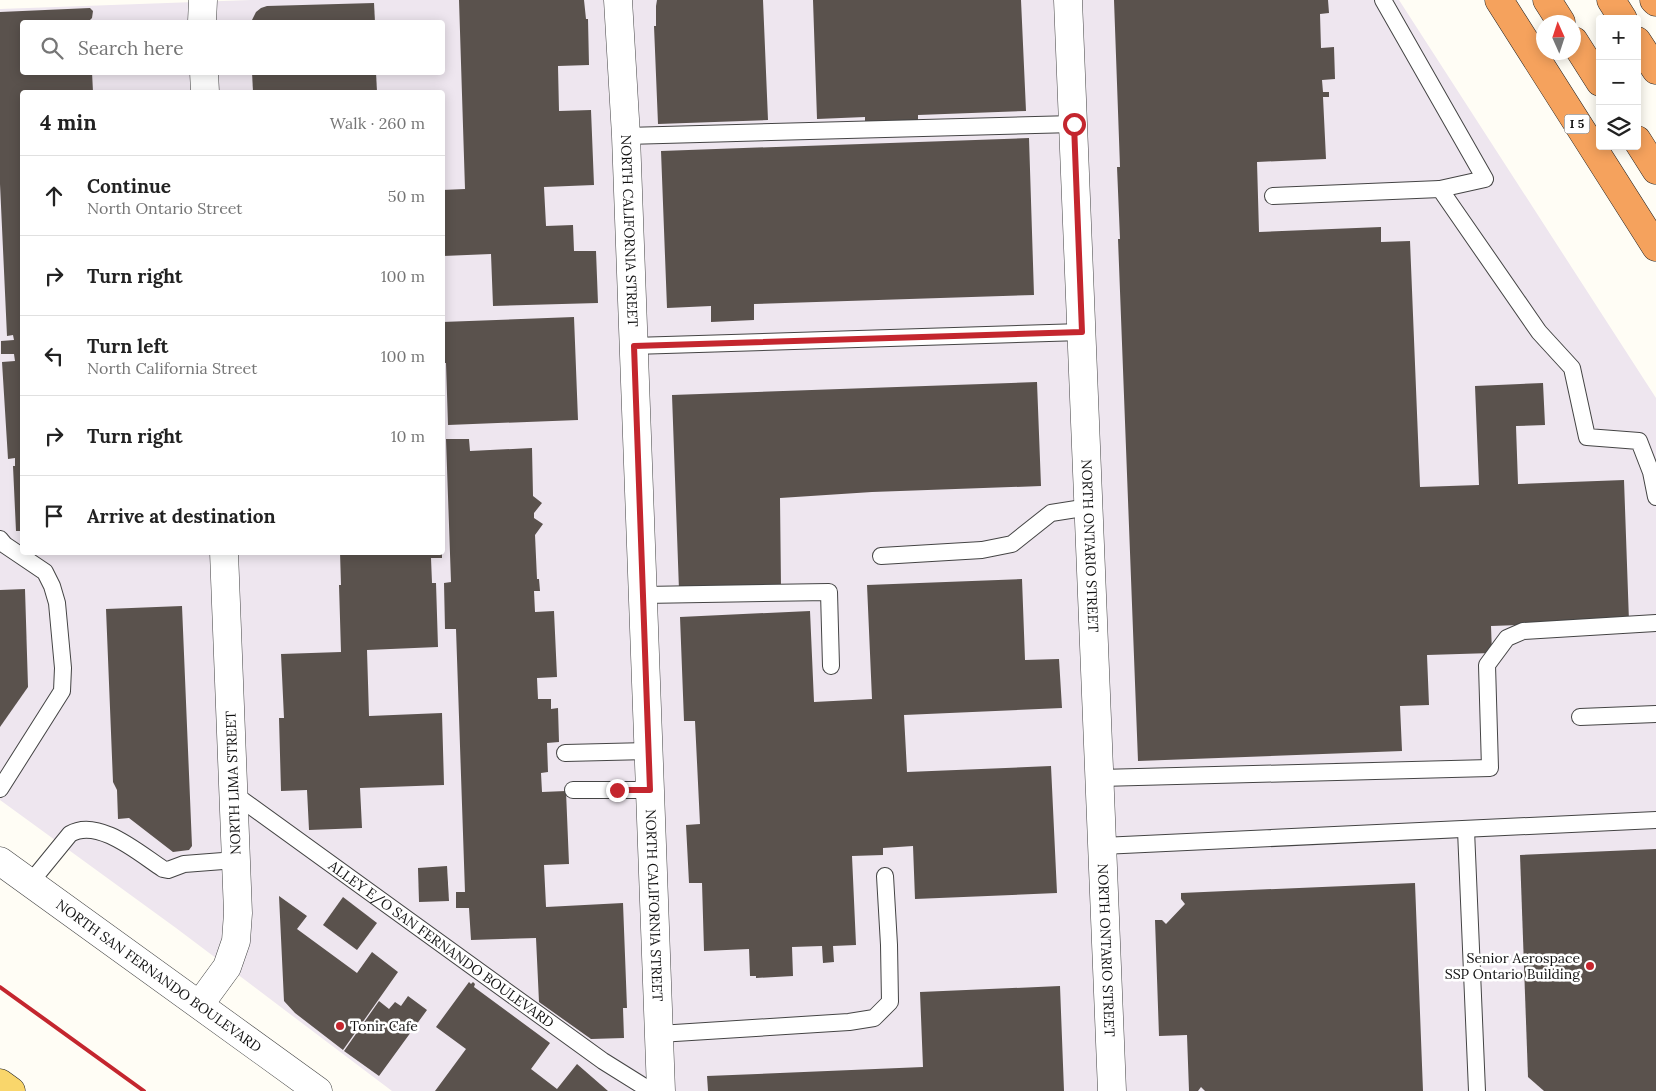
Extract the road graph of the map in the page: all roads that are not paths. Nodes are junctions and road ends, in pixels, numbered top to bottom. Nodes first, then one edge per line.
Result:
1 (202, 0) edge
2 (618, 0) edge
3 (1068, 0) edge
4 (1382, 0) edge
5 (1498, 0) edge
6 (1547, 0) edge
7 (1611, 0) edge
8 (1557, 15) edge
9 (1620, 15) edge
10 (202, 20) edge
11 (1641, 47) edge
12 (1581, 52) edge
13 (1656, 70) edge
14 (204, 75) edge
15 (1596, 76) edge
16 (205, 90) edge
17 (1074, 124) junction
18 (626, 136) junction
19 (1641, 146) edge
20 (1656, 170) edge
21 (1440, 189) junction
22 (1273, 196) dead end
23 (1656, 247) edge
24 (1082, 332) junction
25 (634, 346) junction
26 (1656, 497) edge
27 (1089, 507) junction
28 (0, 538) edge
29 (224, 555) edge
30 (882, 556) dead end
31 (643, 595) junction
32 (1656, 623) edge
33 (832, 666) dead end
34 (1656, 714) edge
35 (1580, 717) dead end
36 (648, 751) junction
37 (565, 753) dead end
38 (1100, 778) junction
39 (0, 789) edge
40 (572, 790) dead end
41 (650, 790) junction
42 (234, 794) junction
43 (1656, 820) edge
44 (1466, 830) junction
45 (1102, 846) junction
46 (236, 860) junction
47 (0, 861) edge
48 (885, 876) dead end
49 (30, 883) junction
50 (200, 1004) junction
51 (659, 1034) junction
52 (0, 1083) edge
53 (11, 1091) edge
54 (318, 1091) edge
55 (651, 1091) edge
56 (661, 1091) edge
57 (1112, 1091) edge
58 (1477, 1091) edge

1 - 10 street
2 - 18 street, NORTH CALIFORNIA STREET
3 - 17 street, NORTH ONTARIO STREET
4 - 21 lane
5 - 23 highway, I 5
6 - 8 highway
7 - 9 highway
11 - 13 highway
12 - 15 highway
14 - 16 street
17 - 18 lane
17 - 24 street, NORTH ONTARIO STREET
18 - 25 street, NORTH CALIFORNIA STREET
19 - 20 highway
21 - 22 lane
21 - 26 lane
24 - 25 lane
24 - 27 street, NORTH ONTARIO STREET
25 - 31 street, NORTH CALIFORNIA STREET
27 - 30 lane
27 - 38 street, NORTH ONTARIO STREET
28 - 39 lane
29 - 42 street, NORTH LIMA STREET
31 - 33 lane
31 - 36 street, NORTH CALIFORNIA STREET
32 - 38 lane
34 - 35 lane
36 - 37 lane
36 - 41 street, NORTH CALIFORNIA STREET
38 - 45 street, NORTH ONTARIO STREET
40 - 41 lane
41 - 51 street, NORTH CALIFORNIA STREET
42 - 46 street, NORTH LIMA STREET
42 - 55 lane, ALLEY E/O SAN FERNANDO BOULEVARD
43 - 44 lane
44 - 45 lane
44 - 58 lane
45 - 57 street, NORTH ONTARIO STREET
46 - 49 lane
46 - 50 street, NORTH LIMA STREET
47 - 49 street, NORTH SAN FERNANDO BOULEVARD
48 - 51 lane
49 - 50 street, NORTH SAN FERNANDO BOULEVARD
50 - 54 street, NORTH SAN FERNANDO BOULEVARD
51 - 56 street, NORTH CALIFORNIA STREET
52 - 53 main road

